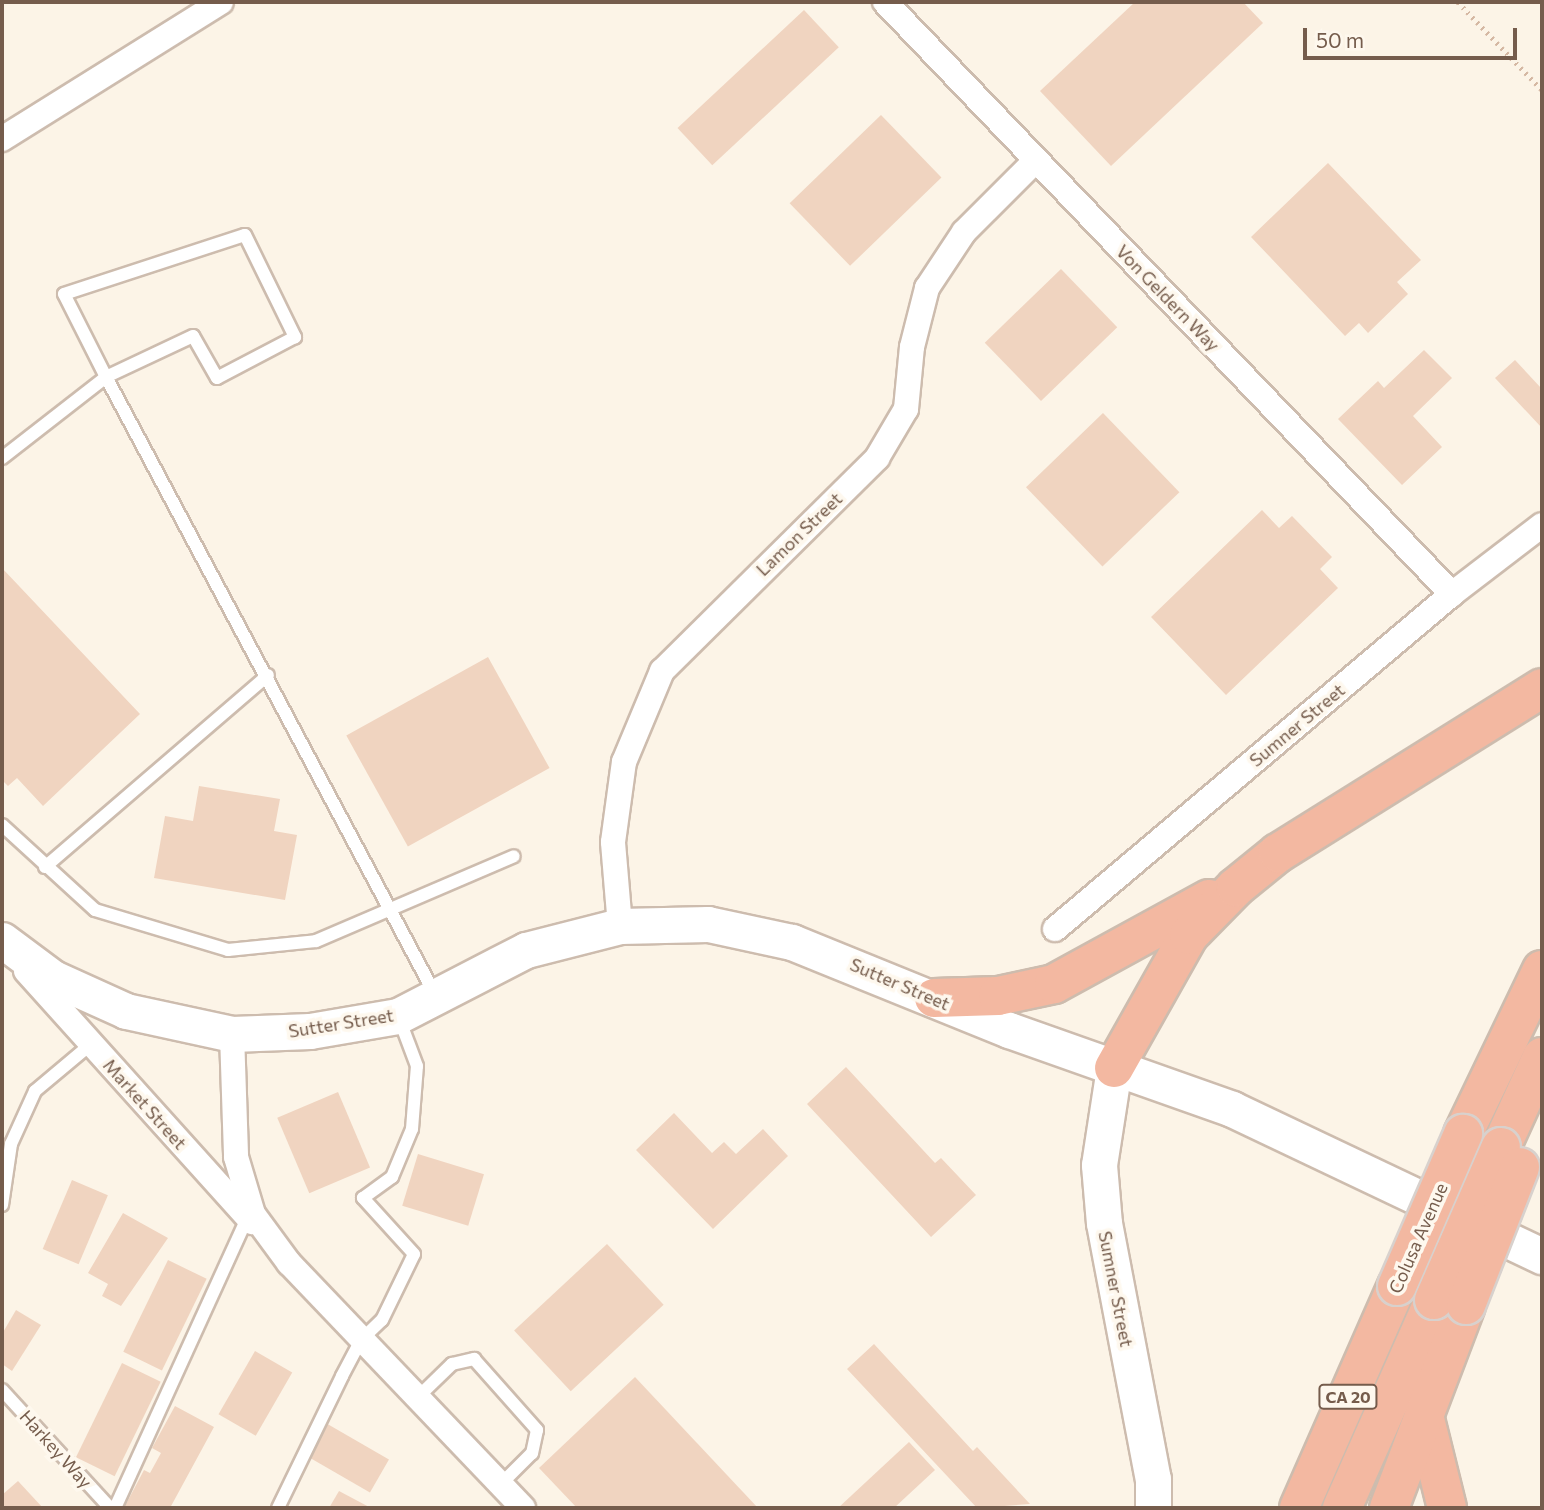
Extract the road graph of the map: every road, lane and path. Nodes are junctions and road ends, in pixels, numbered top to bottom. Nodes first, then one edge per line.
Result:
1 (221, 2) edge
2 (885, 2) edge
3 (1458, 2) edge
4 (1542, 90) edge
5 (2, 139) edge
6 (1036, 160) junction
7 (106, 377) junction
8 (2, 458) edge
9 (1542, 525) edge
10 (1452, 594) junction
11 (268, 675) junction
12 (1542, 688) edge
13 (2, 825) edge
14 (514, 856) dead end
15 (45, 867) junction
16 (1236, 887) junction
17 (389, 905) junction
18 (620, 926) junction
19 (1055, 929) dead end
20 (2, 942) edge
21 (1542, 970) edge
22 (436, 996) junction
23 (933, 998) junction
24 (398, 1016) junction
25 (232, 1034) junction
26 (92, 1044) junction
27 (1542, 1058) edge
28 (1114, 1068) junction
29 (1542, 1103) edge
30 (1513, 1151) junction
31 (2, 1205) edge
32 (250, 1213) junction
33 (1542, 1256) edge
34 (1450, 1302) junction
35 (361, 1340) junction
36 (2, 1390) edge
37 (417, 1398) junction
38 (1424, 1413) junction
39 (500, 1485) junction
40 (113, 1508) edge
41 (278, 1508) edge
42 (523, 1508) edge
43 (1153, 1508) edge
44 (1299, 1508) edge
45 (1342, 1508) edge
46 (1389, 1508) edge
47 (1447, 1508) edge

1 - 5 street
2 - 6 street, Von Geldern Way
3 - 4 path
6 - 10 street, Von Geldern Way
6 - 18 street, Lamon Street
7 - 7 lane
7 - 8 lane
7 - 11 lane
9 - 10 street, Sumner Street
10 - 19 street, Sumner Street
11 - 15 lane
11 - 17 lane
12 - 16 highway
13 - 15 lane
14 - 17 lane
15 - 17 lane
16 - 23 highway
16 - 28 highway
17 - 22 lane
18 - 22 main road, Sutter Street
18 - 23 main road, Sutter Street
20 - 25 main road, Market Street
20 - 26 street, Market Street
21 - 44 highway, Colusa Avenue / CA 20, bridge
22 - 24 main road, Sutter Street
23 - 28 main road, Sutter Street
24 - 25 main road, Sutter Street
24 - 35 lane
25 - 32 street, Market Street
26 - 31 lane
26 - 32 street, Market Street
27 - 30 highway, CA 20
28 - 33 main road, Sutter Street
28 - 43 main road, Sumner Street
29 - 30 highway
30 - 34 highway, CA 20, bridge
32 - 35 street, Market Street
32 - 40 lane
34 - 38 highway
34 - 45 highway, CA 20
35 - 37 street, Market Street
35 - 41 lane
36 - 40 lane, Harkey Way
37 - 39 street, Market Street
37 - 39 lane
38 - 46 highway
38 - 47 highway
39 - 42 street, Market Street

